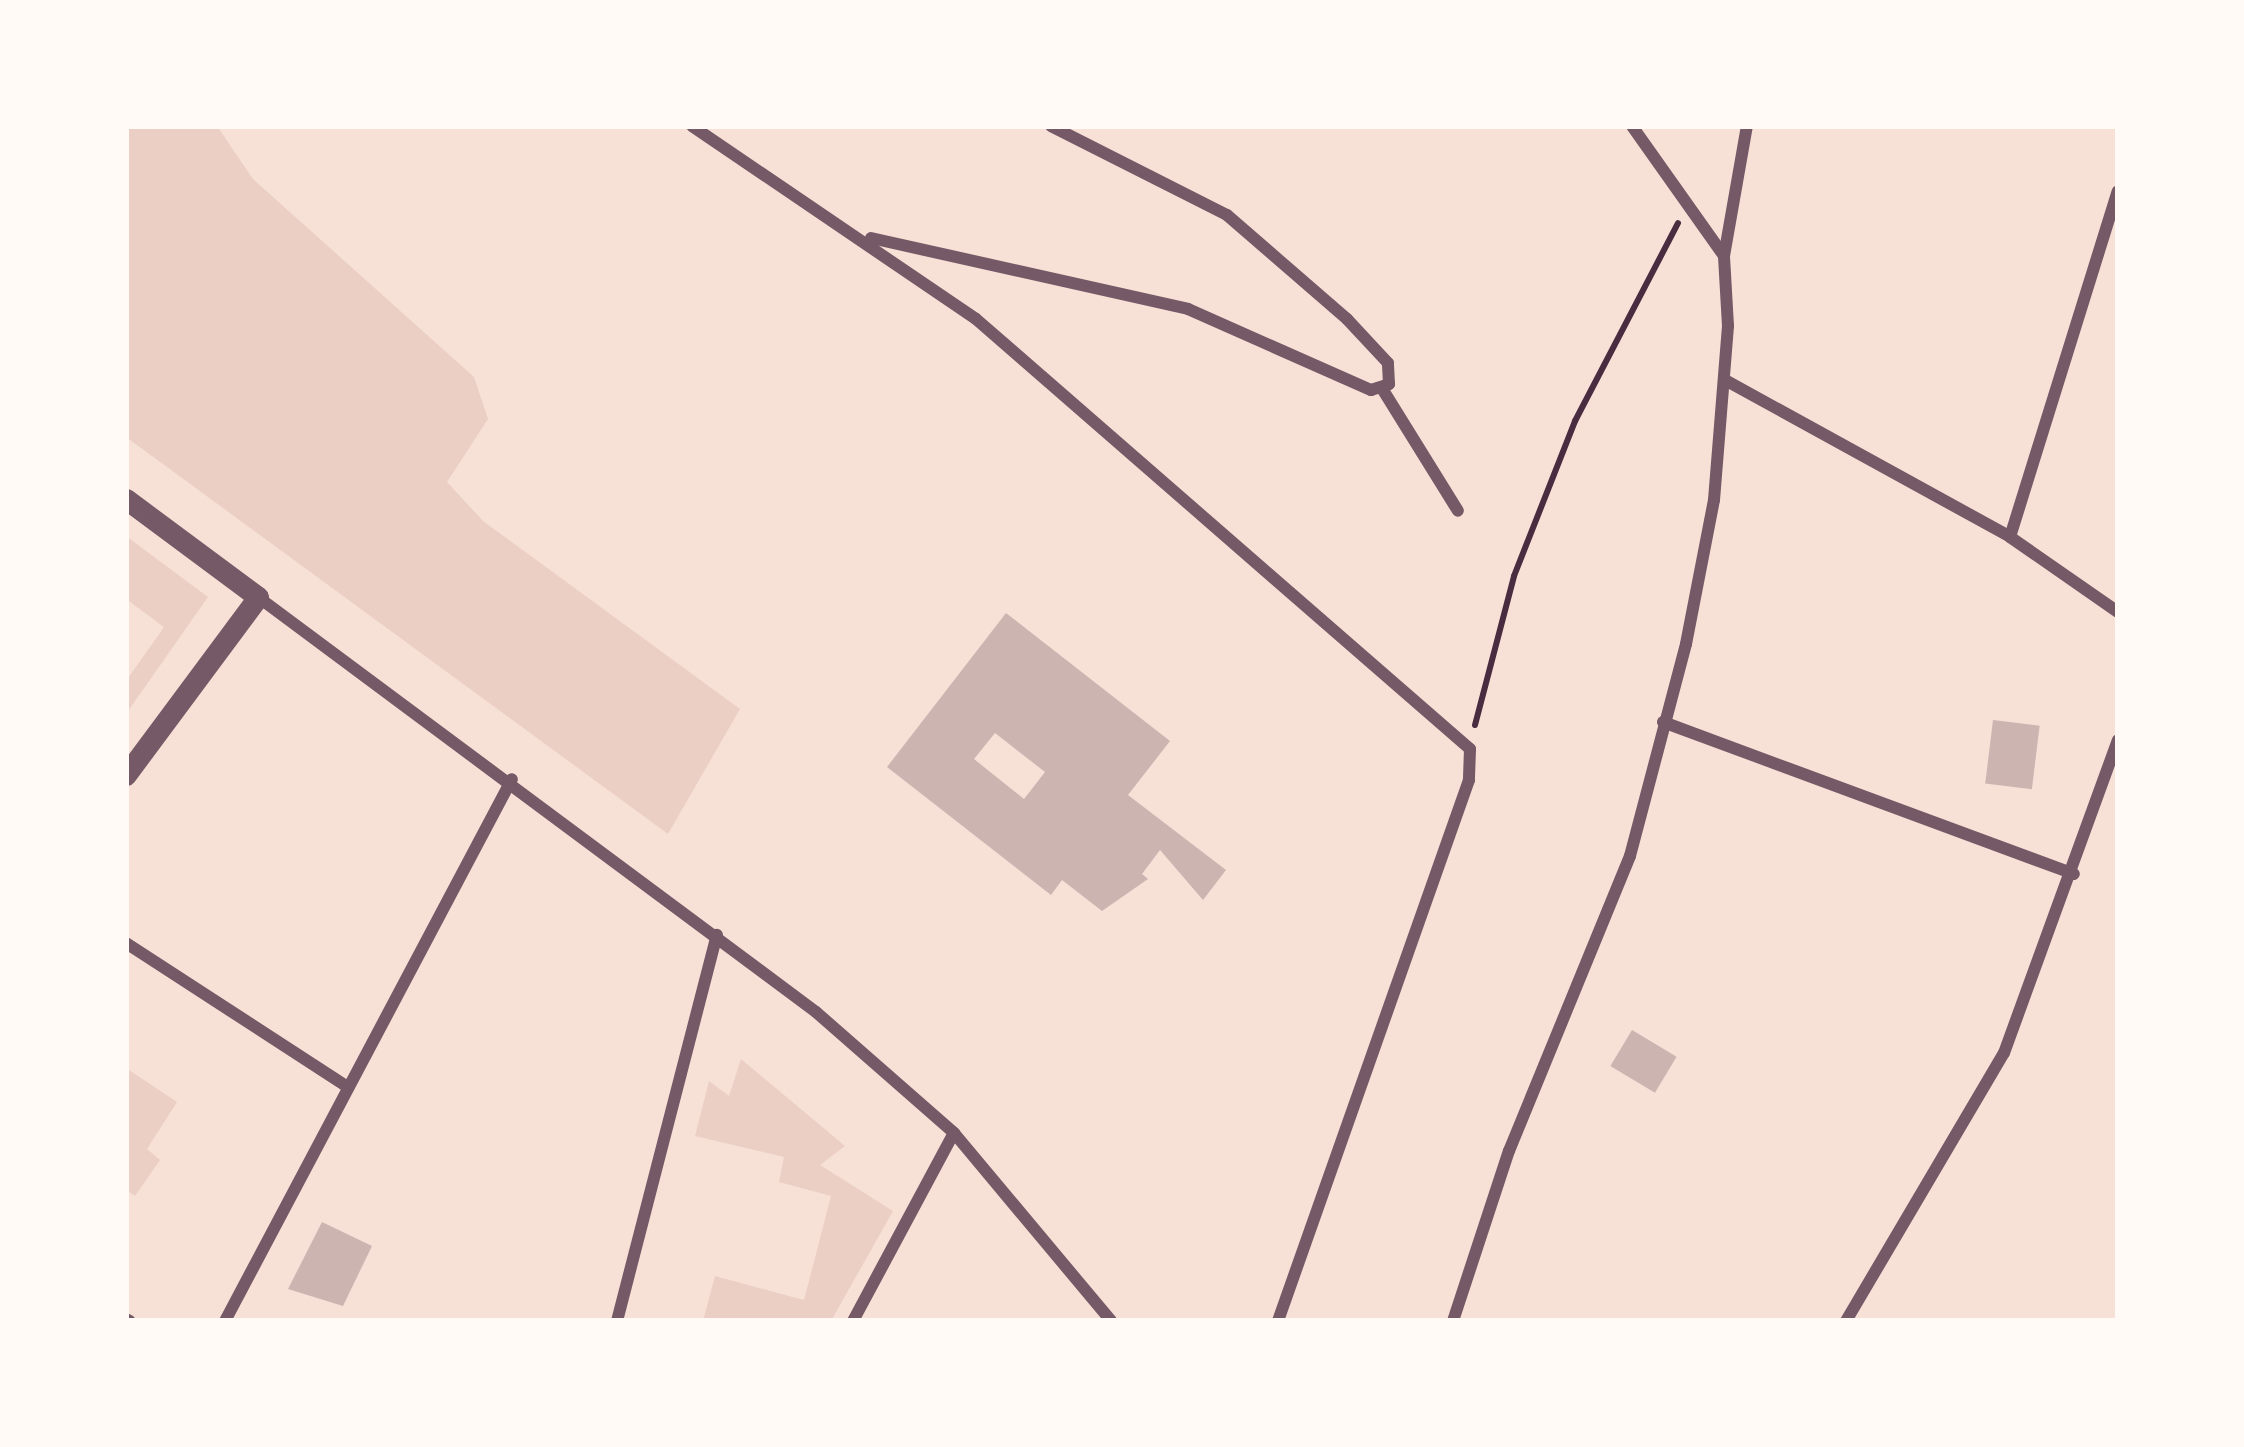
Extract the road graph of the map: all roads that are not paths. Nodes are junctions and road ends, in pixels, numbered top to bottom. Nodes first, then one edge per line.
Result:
1 (692, 126) edge
2 (1051, 126) edge
3 (1631, 126) edge
4 (1747, 126) edge
5 (2118, 190) edge
6 (864, 236) junction
7 (1724, 256) junction
8 (1725, 380) junction
9 (1383, 390) junction
10 (126, 499) edge
11 (1458, 511) dead end
12 (2010, 537) junction
13 (258, 597) junction
14 (2118, 612) edge
15 (1664, 722) junction
16 (2118, 740) edge
17 (126, 775) edge
18 (512, 779) junction
19 (2074, 874) junction
20 (717, 935) junction
21 (126, 943) edge
22 (346, 1086) junction
23 (955, 1133) junction
24 (225, 1321) edge
25 (617, 1321) edge
26 (853, 1321) edge
27 (1111, 1321) edge
28 (1278, 1321) edge
29 (1453, 1321) edge
30 (1846, 1321) edge

1 - 6 street
2 - 9 street
3 - 7 street
4 - 7 street
5 - 12 street
6 - 9 street
6 - 28 street
7 - 8 street
8 - 12 street
8 - 15 street
9 - 11 street
10 - 13 street
12 - 14 street
13 - 17 street
13 - 18 street
15 - 19 street
15 - 29 street
16 - 19 street
18 - 20 street
18 - 22 street
19 - 30 street
20 - 23 street
20 - 25 street
21 - 22 street
22 - 24 street
23 - 26 street
23 - 27 street

